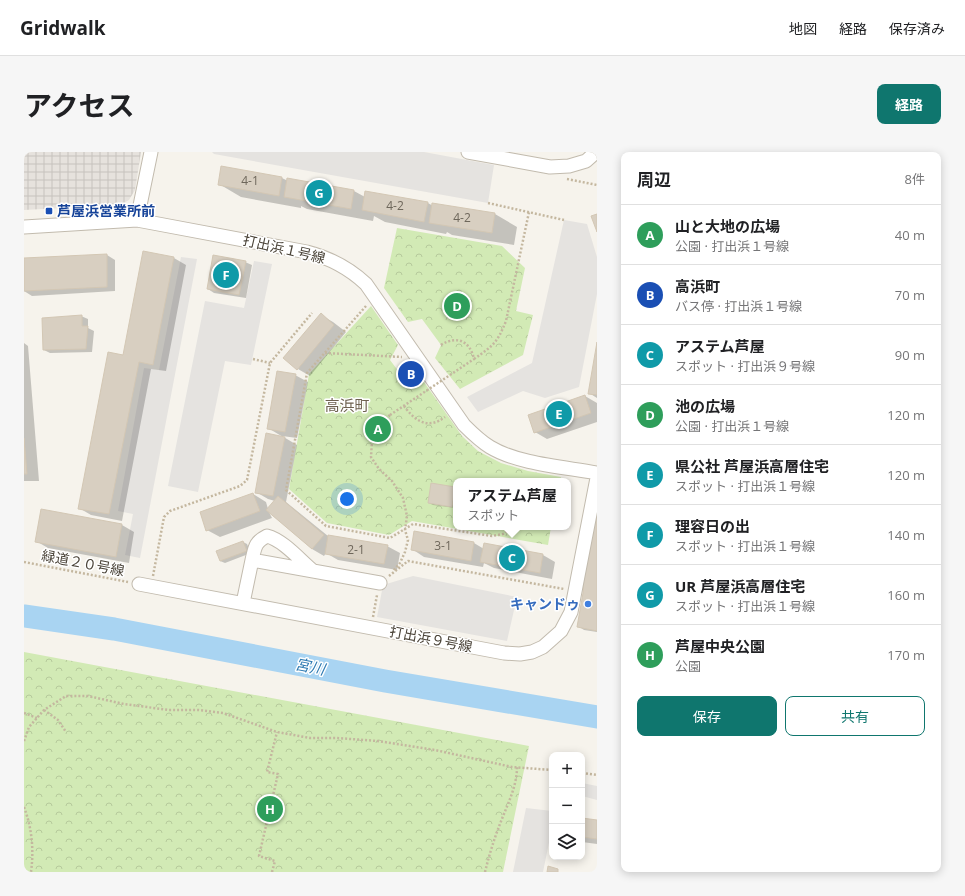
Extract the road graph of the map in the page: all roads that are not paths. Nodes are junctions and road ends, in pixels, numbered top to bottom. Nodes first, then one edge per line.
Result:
1 (151, 152) edge
2 (468, 152) edge
3 (596, 152) edge
4 (136, 220) junction
5 (24, 227) edge
6 (597, 473) edge
7 (597, 478) edge
8 (252, 560) junction
9 (313, 571) junction
10 (384, 580) road end
11 (145, 585) road end
12 (243, 603) junction

1 - 4 street
2 - 3 street
4 - 5 street, 打出浜１号線
4 - 6 street, 打出浜１号線
7 - 12 street, 打出浜９号線
8 - 9 street
8 - 9 street
8 - 12 street
9 - 10 street
11 - 12 street, 打出浜９号線

